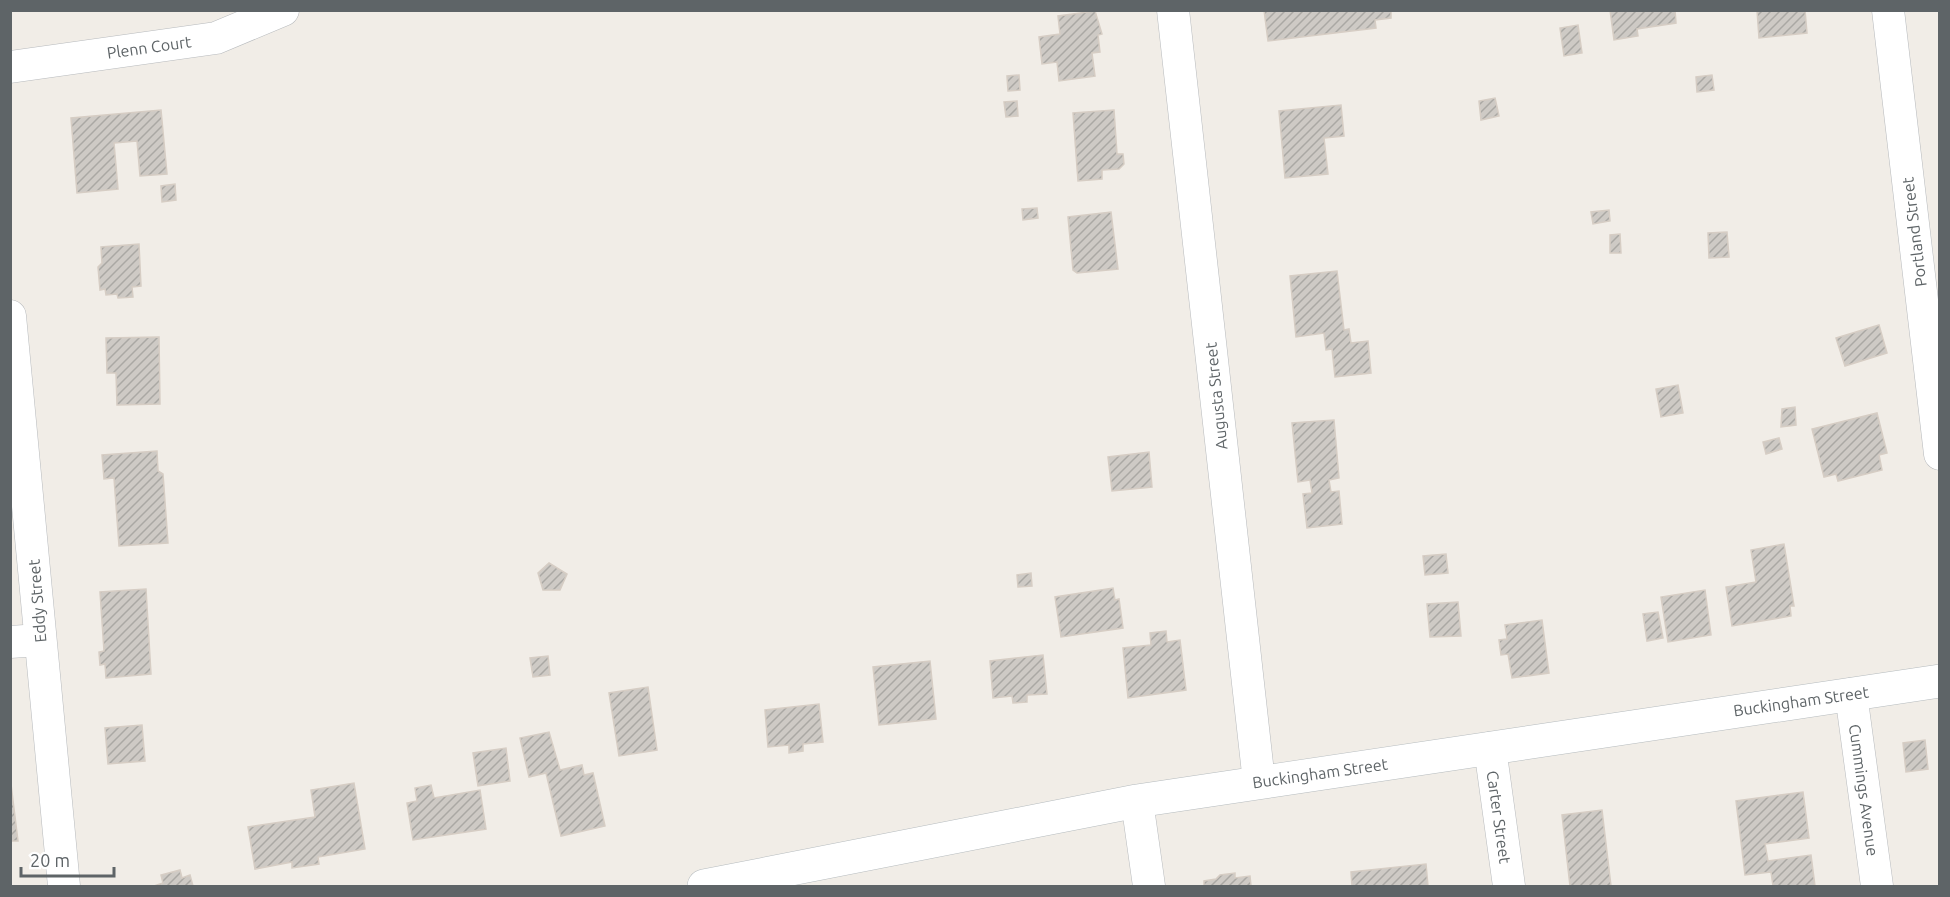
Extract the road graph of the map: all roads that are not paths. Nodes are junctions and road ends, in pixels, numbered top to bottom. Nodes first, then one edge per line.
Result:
1 (283, 10) edge
2 (1173, 10) edge
3 (1888, 10) edge
4 (10, 67) edge
5 (10, 316) edge
6 (1940, 454) edge
7 (26, 641) edge
8 (1940, 681) edge
9 (1851, 694) junction
10 (1490, 748) junction
11 (1259, 782) junction
12 (1137, 801) junction
13 (779, 879) edge
14 (64, 886) edge
15 (704, 886) edge
16 (1149, 886) edge
17 (1509, 886) edge
18 (1877, 886) edge

1 - 4 street, Plenn Court
2 - 11 street, Augusta Street
3 - 6 street, Portland Street
5 - 7 street, Eddy Street
7 - 14 street, Eddy Street
8 - 9 main road, Buckingham Street
9 - 10 main road, Buckingham Street
9 - 18 street, Cummings Avenue
10 - 11 main road, Buckingham Street
10 - 17 street, Carter Street
11 - 12 main road, Buckingham Street
12 - 13 main road, Buckingham Street
12 - 16 street
13 - 15 main road, Buckingham Street

